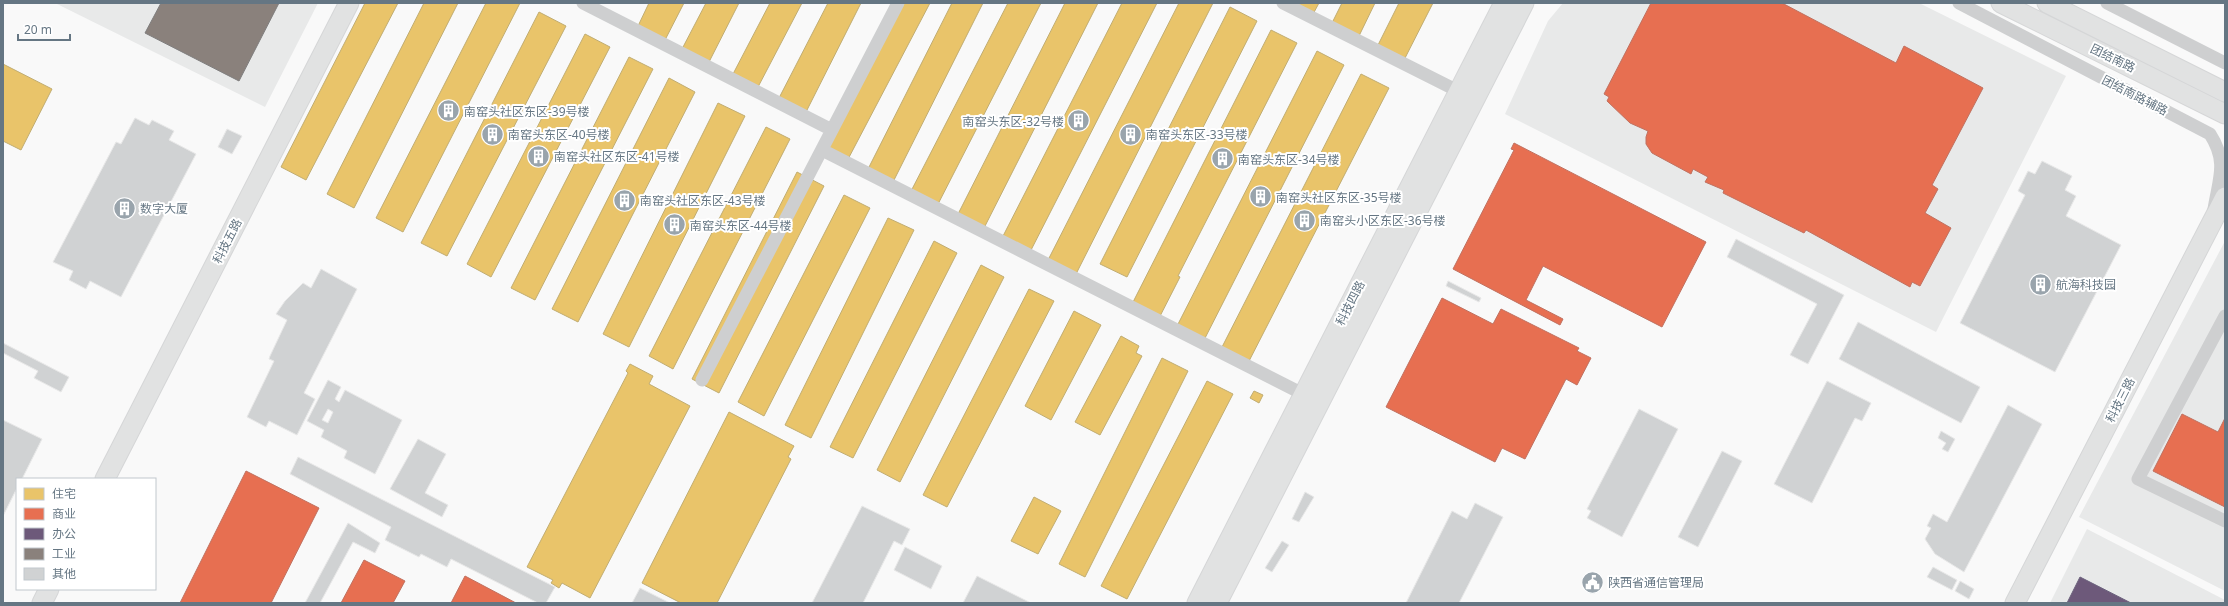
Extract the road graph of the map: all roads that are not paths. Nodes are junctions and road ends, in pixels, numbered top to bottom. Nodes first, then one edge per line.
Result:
1 (349, 3) edge
2 (583, 3) edge
3 (898, 3) edge
4 (1283, 3) edge
5 (1504, 3) edge
6 (1524, 3) edge
7 (1959, 3) edge
8 (2001, 3) edge
9 (2047, 3) edge
10 (2107, 3) edge
11 (2225, 63) edge
12 (1460, 92) junction
13 (2225, 92) edge
14 (2225, 114) edge
15 (832, 130) junction
16 (822, 150) junction
17 (2225, 197) edge
18 (2225, 211) edge
19 (2211, 225) junction
20 (2225, 316) edge
21 (702, 380) dead end
22 (1303, 394) junction
23 (107, 478) edge
24 (2225, 521) edge
25 (48, 590) edge
26 (42, 603) edge
27 (1197, 603) edge
28 (1217, 603) edge
29 (2015, 603) edge

1 - 23 street, 科技五路
2 - 15 street
3 - 15 street
4 - 12 street
5 - 12 street, 科技四路
6 - 28 street, 科技四路
7 - 19 street, 团结南路辅路
8 - 14 street, 团结南路
9 - 13 street, 团结南路
10 - 11 street
12 - 22 street, 科技四路
15 - 16 street
16 - 21 street
16 - 22 street
17 - 19 street, 科技三路
18 - 19 street
19 - 29 street, 科技三路
20 - 24 street
22 - 27 street, 科技四路
25 - 26 street

